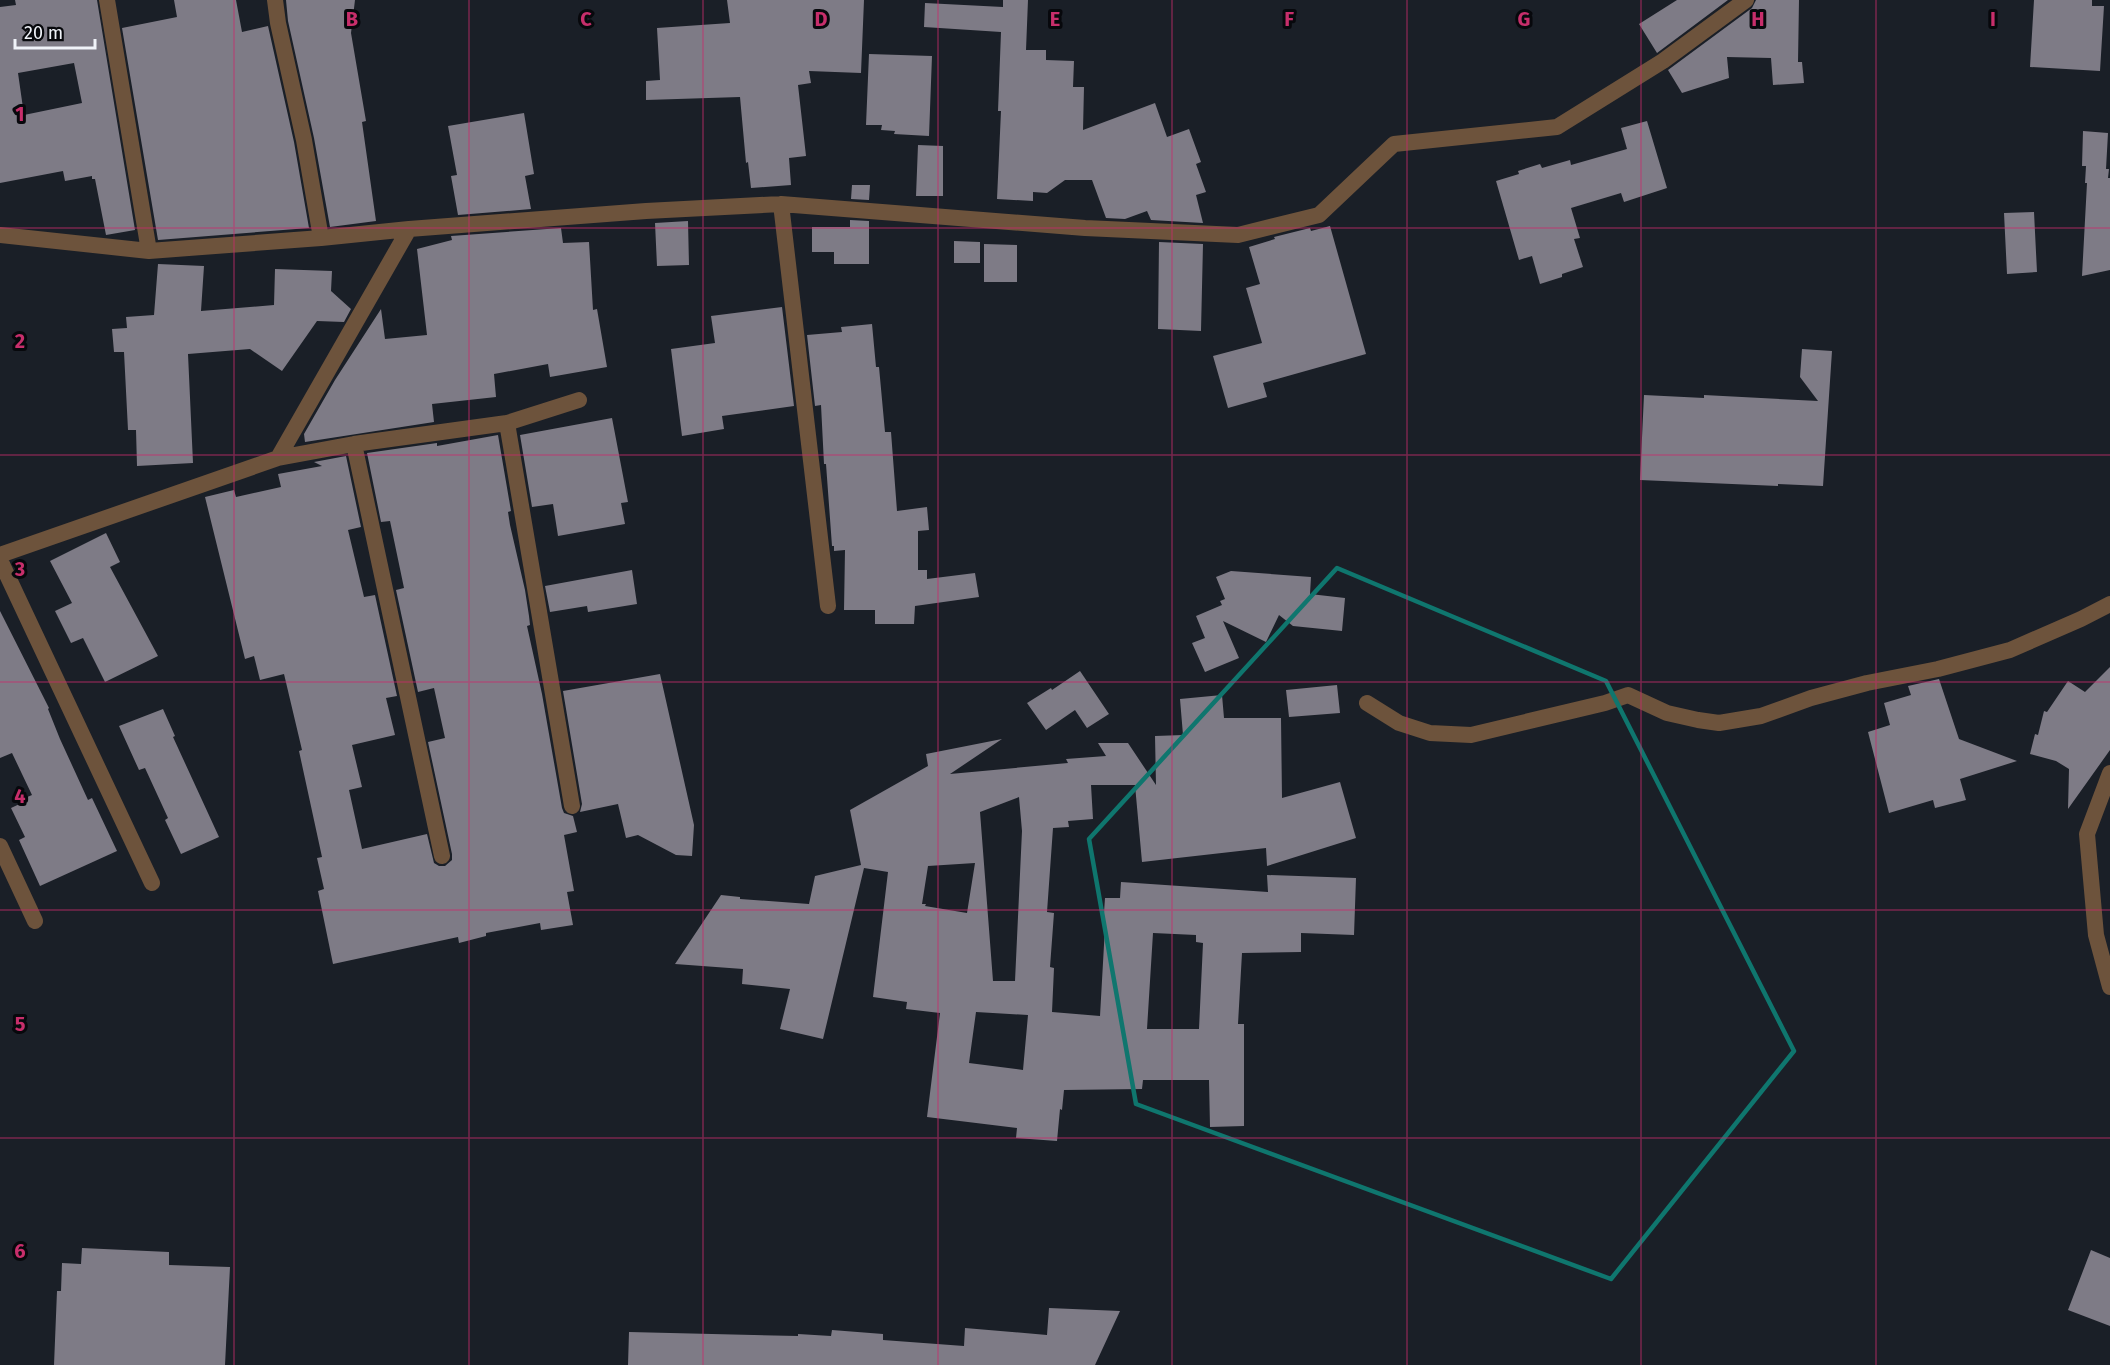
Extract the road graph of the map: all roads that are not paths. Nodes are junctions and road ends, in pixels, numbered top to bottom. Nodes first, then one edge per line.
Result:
1 (107, 0) edge
2 (275, 0) edge
3 (1746, 0) edge
4 (781, 204) junction
5 (409, 229) junction
6 (0, 235) edge
7 (321, 238) junction
8 (148, 251) junction
9 (579, 400) dead end
10 (507, 423) junction
11 (354, 444) junction
12 (278, 458) junction
13 (0, 555) edge
14 (0, 560) edge
15 (2110, 604) edge
16 (828, 606) dead end
17 (1367, 703) dead end
18 (2110, 773) edge
19 (572, 806) dead end
20 (0, 846) edge
21 (442, 856) dead end
22 (152, 883) dead end
23 (34, 921) dead end
24 (2110, 987) edge

1 - 8 street
2 - 7 street
3 - 4 street
4 - 5 street
4 - 16 street
5 - 7 street
5 - 12 street
6 - 8 street
7 - 8 street
9 - 10 street
10 - 11 street
10 - 19 street
11 - 12 street
11 - 21 street
12 - 13 street
14 - 22 street
15 - 17 street
18 - 24 street
20 - 23 street

